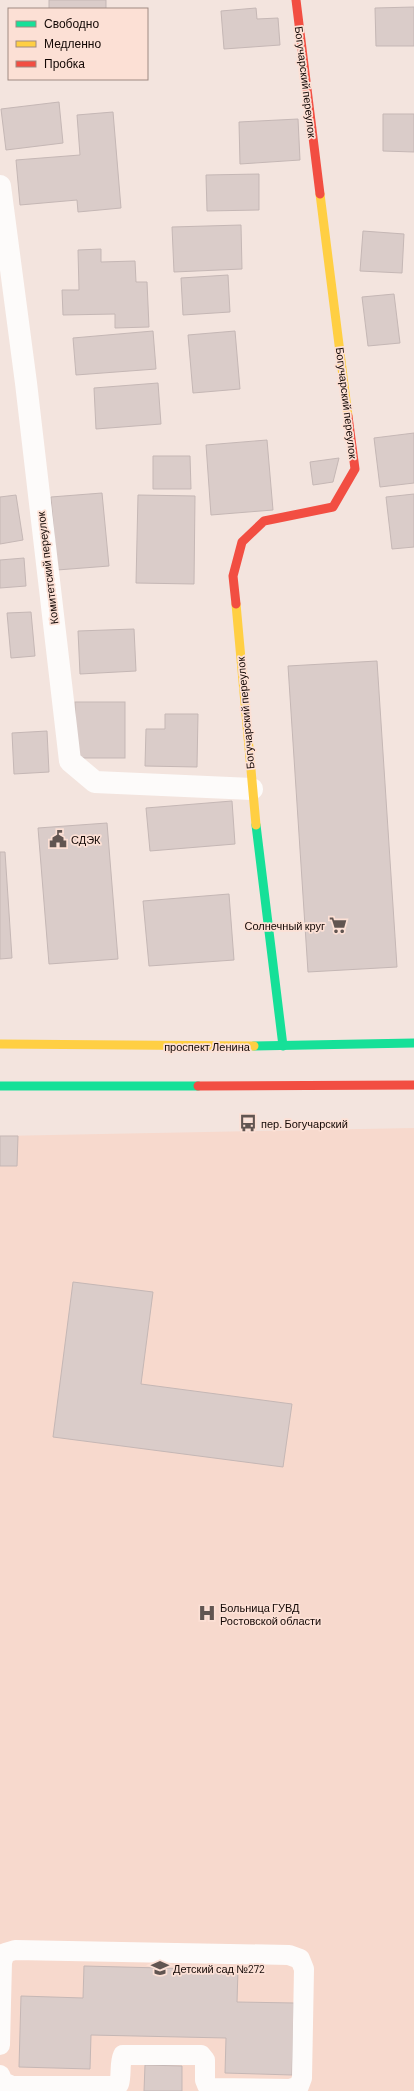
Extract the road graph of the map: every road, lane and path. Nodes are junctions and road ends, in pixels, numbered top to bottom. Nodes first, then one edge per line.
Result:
1 (296, 0) edge
2 (0, 186) edge
3 (252, 790) junction
4 (414, 1043) edge
5 (0, 1044) edge
6 (283, 1046) junction
7 (414, 1085) edge
8 (0, 1086) edge
9 (0, 2045) edge
10 (0, 2075) edge
11 (47, 2088) edge

1 - 3 street, Богучарский переулок
2 - 3 street, Комитетский переулок
3 - 6 street, Богучарский переулок
4 - 6 street, проспект Ленина
5 - 6 street, проспект Ленина
7 - 8 street
9 - 11 lane
10 - 11 lane

